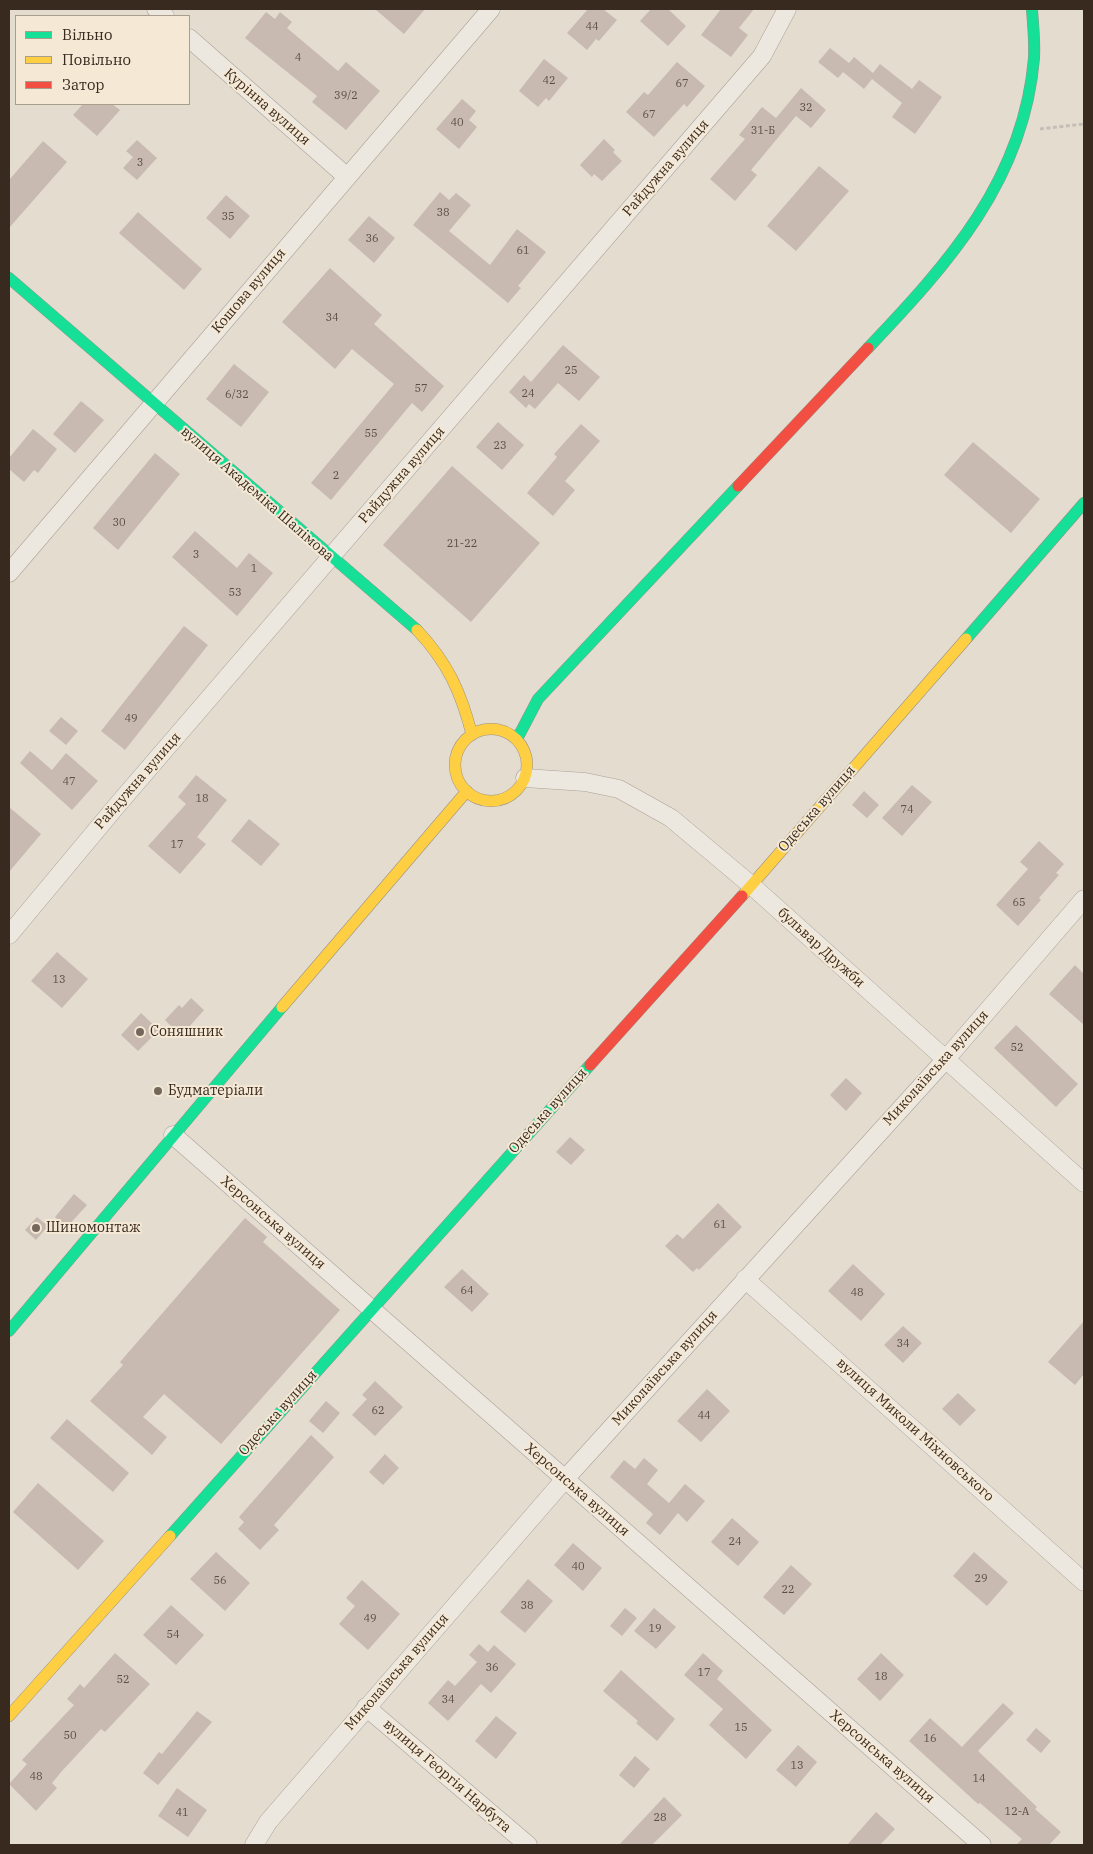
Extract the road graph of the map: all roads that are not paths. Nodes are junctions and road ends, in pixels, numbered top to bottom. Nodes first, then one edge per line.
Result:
1 (491, 9) edge
2 (787, 9) edge
3 (1032, 9) edge
4 (190, 39) edge
5 (346, 176) junction
6 (9, 278) edge
7 (154, 405) junction
8 (1084, 503) edge
9 (331, 558) junction
10 (9, 573) edge
11 (472, 735) junction
12 (517, 739) junction
13 (525, 778) junction
14 (468, 791) junction
15 (751, 885) junction
16 (1084, 899) edge
17 (9, 935) edge
18 (946, 1059) junction
19 (173, 1135) junction
20 (1084, 1183) edge
21 (745, 1279) junction
22 (370, 1310) junction
23 (9, 1331) edge
24 (565, 1479) junction
25 (1084, 1582) edge
26 (366, 1707) junction
27 (9, 1716) edge
28 (254, 1845) edge
29 (528, 1845) edge
30 (982, 1845) edge

1 - 5 street, Кошова вулиця
2 - 9 street, Райдужна вулиця
3 - 12 street
4 - 5 street, Курінна вулиця
5 - 7 street, Кошова вулиця
6 - 7 street, вулиця Академіка Шалімова
7 - 9 street, вулиця Академіка Шалімова
7 - 10 street, Кошова вулиця
8 - 15 street, Одеська вулиця
9 - 11 street, вулиця Академіка Шалімова
9 - 17 street, Райдужна вулиця
11 - 12 street
11 - 14 street
12 - 13 street
13 - 14 street
13 - 15 street, бульвар Дружби
14 - 19 street
15 - 18 street, бульвар Дружби
15 - 22 street, Одеська вулиця
16 - 18 street, Миколаївська вулиця
18 - 20 street, бульвар Дружби
18 - 21 street, Миколаївська вулиця
19 - 22 street, Херсонська вулиця
19 - 23 street
21 - 24 street, Миколаївська вулиця
21 - 25 street, вулиця Миколи Міхновського
22 - 24 street, Херсонська вулиця
22 - 27 street, Одеська вулиця
24 - 26 street, Миколаївська вулиця
24 - 30 street, Херсонська вулиця
26 - 28 street, Миколаївська вулиця
26 - 29 street, вулиця Георгія Нарбута

